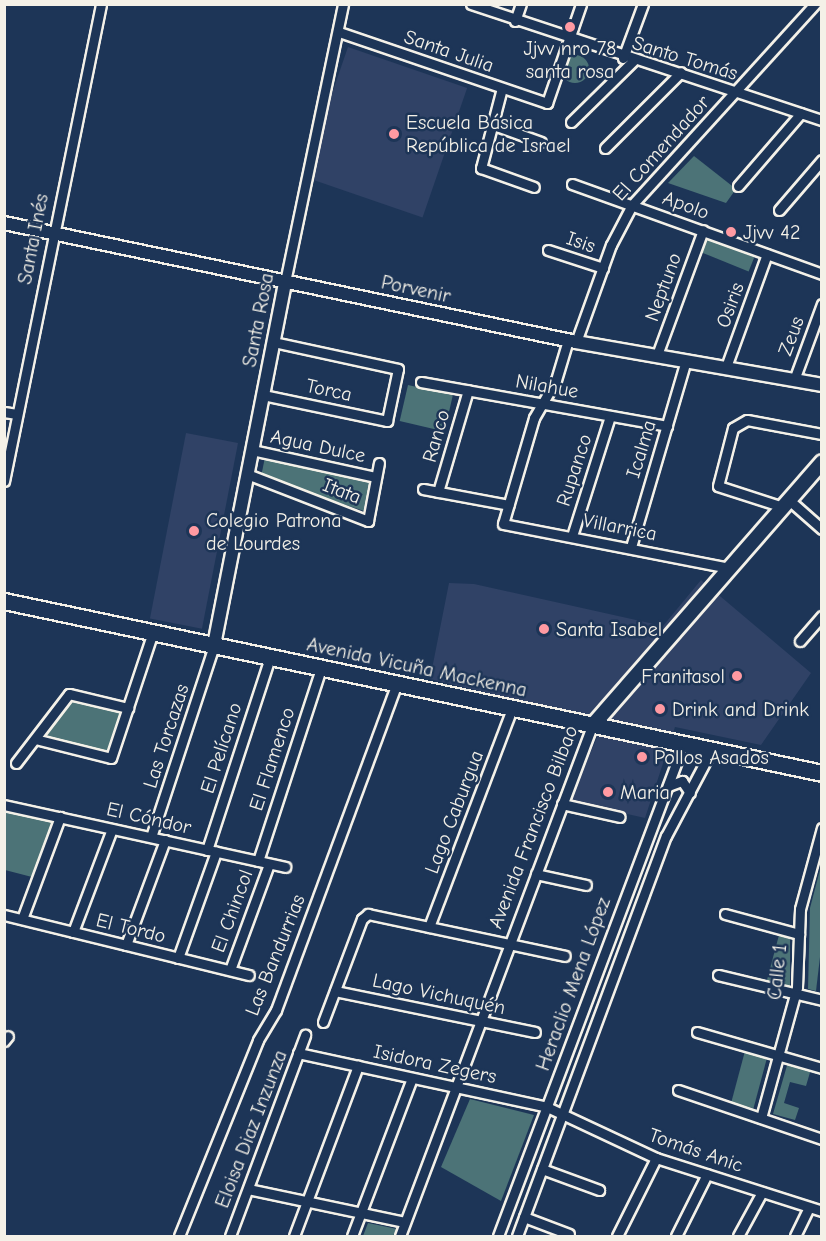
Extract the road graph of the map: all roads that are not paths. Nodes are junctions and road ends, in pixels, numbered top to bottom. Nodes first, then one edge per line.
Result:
1 (101, 4) edge
2 (344, 4) edge
3 (471, 4) edge
4 (521, 4) edge
5 (581, 4) edge
6 (643, 4) edge
7 (815, 4) edge
8 (515, 21) junction
9 (339, 32) junction
10 (569, 40) junction
11 (623, 58) junction
12 (634, 60) junction
13 (681, 72) junction
14 (502, 88) junction
15 (736, 92) junction
16 (801, 113) junction
17 (822, 120) edge
18 (570, 122) dead end
19 (491, 124) junction
20 (541, 142) dead end
21 (605, 148) dead end
22 (822, 160) edge
23 (572, 184) dead end
24 (738, 186) dead end
25 (534, 187) dead end
26 (632, 205) junction
27 (779, 210) dead end
28 (4, 223) edge
29 (703, 230) junction
30 (52, 233) junction
31 (548, 250) dead end
32 (767, 254) junction
33 (603, 268) junction
34 (822, 274) edge
35 (285, 282) junction
36 (822, 304) edge
37 (572, 341) junction
38 (273, 342) junction
39 (657, 355) junction
40 (686, 360) junction
41 (726, 367) junction
42 (794, 380) junction
43 (421, 382) dead end
44 (822, 385) edge
45 (468, 390) junction
46 (263, 395) junction
47 (543, 404) junction
48 (4, 412) edge
49 (17, 414) junction
50 (610, 416) junction
51 (667, 426) junction
52 (822, 434) edge
53 (252, 450) junction
54 (822, 462) edge
55 (379, 463) dead end
56 (247, 474) junction
57 (376, 477) junction
58 (4, 481) edge
59 (423, 489) dead end
60 (438, 492) junction
61 (786, 503) junction
62 (509, 505) junction
63 (503, 524) joint
64 (822, 529) edge
65 (572, 536) junction
66 (631, 547) junction
67 (729, 568) junction
68 (4, 601) edge
69 (822, 616) edge
70 (153, 632) junction
71 (800, 641) dead end
72 (214, 645) junction
73 (270, 657) junction
74 (321, 668) junction
75 (397, 683) junction
76 (128, 708) junction
77 (513, 709) junction
78 (592, 726) junction
79 (35, 739) junction
80 (683, 745) junction
81 (711, 751) junction
82 (16, 764) dead end
83 (822, 773) edge
84 (667, 786) junction
85 (690, 793) junction
86 (562, 804) junction
87 (4, 805) edge
88 (60, 817) junction
89 (620, 818) dead end
90 (822, 828) edge
91 (112, 829) junction
92 (151, 837) junction
93 (165, 840) junction
94 (212, 851) junction
95 (258, 861) junction
96 (269, 864) junction
97 (285, 867) dead end
98 (536, 873) junction
99 (586, 885) dead end
100 (725, 914) dead end
101 (4, 915) edge
102 (22, 919) junction
103 (429, 927) junction
104 (73, 932) junction
105 (799, 934) junction
106 (510, 944) junction
107 (126, 945) junction
108 (565, 956) dead end
109 (178, 958) junction
110 (600, 961) junction
111 (617, 964) junction
112 (230, 970) junction
113 (249, 975) dead end
114 (718, 975) dead end
115 (335, 991) junction
116 (796, 995) junction
117 (822, 1000) edge
118 (481, 1021) junction
119 (323, 1022) dead end
120 (535, 1032) dead end
121 (697, 1032) dead end
122 (305, 1035) dead end
123 (298, 1053) junction
124 (779, 1055) junction
125 (358, 1066) junction
126 (822, 1068) edge
127 (412, 1078) junction
128 (456, 1086) junction
129 (678, 1090) dead end
130 (547, 1107) junction
131 (562, 1114) junction
132 (761, 1118) junction
133 (822, 1139) edge
134 (656, 1158) junction
135 (542, 1169) junction
136 (707, 1174) junction
137 (248, 1189) junction
138 (599, 1190) dead end
139 (762, 1192) junction
140 (307, 1201) junction
141 (809, 1207) junction
142 (822, 1211) edge
143 (361, 1213) junction
144 (524, 1217) junction
145 (405, 1222) junction
146 (569, 1234) dead end
147 (179, 1236) edge
148 (230, 1236) edge
149 (294, 1236) edge
150 (352, 1236) edge
151 (400, 1236) edge
152 (498, 1236) edge
153 (517, 1236) edge
154 (617, 1236) edge
155 (676, 1236) edge
156 (738, 1236) edge
157 (795, 1236) edge

1 - 30 street, Santa Inés
2 - 9 street, Santa Rosa
3 - 8 street, Santo Tomás
4 - 8 street
5 - 10 street
6 - 11 street
7 - 15 street, El Comendador
8 - 10 street, Santo Tomás
9 - 14 street, Santa Julia
9 - 35 street, Santa Rosa
10 - 11 street, Santo Tomás
10 - 14 street, Santa Julia
11 - 12 street, Santo Tomás
12 - 13 street, Santo Tomás
12 - 18 street
13 - 15 street, Santo Tomás
13 - 21 street
14 - 19 street
15 - 16 street, Santo Tomás
15 - 26 street, El Comendador
16 - 17 street, Santo Tomás
16 - 24 street
19 - 20 street
19 - 25 street
22 - 27 street
23 - 26 street, Apolo
26 - 29 street, Apolo
26 - 33 street, El Comendador
28 - 30 street, Porvenir
29 - 32 street, Apolo
29 - 39 street, Neptuno
30 - 35 street, Porvenir
30 - 49 street, Santa Inés
31 - 33 street, Isis
32 - 34 street, Apolo
32 - 41 street, Osiris
33 - 37 street, El Comendador
35 - 37 street, Porvenir
35 - 38 street, Santa Rosa
36 - 42 street, Zeus
37 - 39 street, Porvenir
37 - 47 street, El Comendador
38 - 46 street, Santa Rosa
38 - 46 street, Torca
39 - 40 street, Porvenir
40 - 41 street, Porvenir
40 - 51 street, Icalma
41 - 42 street, Porvenir
42 - 44 street, Porvenir
43 - 45 street, Nilahue
45 - 47 street, Nilahue
45 - 60 street, Ranco
46 - 53 street, Santa Rosa
47 - 50 street, Nilahue
47 - 62 street, El Comendador
48 - 49 street
49 - 58 street, Santa Inés
50 - 51 street, Nilahue
50 - 65 street, Rupanco
51 - 66 street, Icalma
52 - 61 street
53 - 56 street, Santa Rosa
53 - 57 street, Agua Dulce
54 - 61 main road, Avenida Francisco Bilbao
55 - 57 street, Itata
56 - 57 street, Itata
56 - 72 street, Santa Rosa
59 - 60 street
60 - 62 street
61 - 64 street
61 - 67 main road, Avenida Francisco Bilbao
62 - 63 street, El Comendador
63 - 65 street, Villarrica
65 - 66 street, Villarrica
66 - 67 street, Villarrica
67 - 78 main road, Avenida Francisco Bilbao
68 - 70 main road, Avenida Vicuña Mackenna
69 - 71 street
70 - 72 main road, Avenida Vicuña Mackenna
70 - 76 street
72 - 73 main road, Avenida Vicuña Mackenna
72 - 92 street, Las Torcazas
73 - 74 main road, Avenida Vicuña Mackenna
73 - 94 street, El Pelícano
74 - 75 main road, Avenida Vicuña Mackenna
74 - 95 street, El Flamenco
75 - 77 main road, Avenida Vicuña Mackenna
75 - 147 street, Las Bandurrias
76 - 79 street
76 - 79 street
77 - 78 main road, Avenida Vicuña Mackenna
77 - 103 street, Lago Caburgua
78 - 80 main road, Avenida Vicuña Mackenna
78 - 86 street, Avenida Francisco Bilbao
79 - 82 street
80 - 81 main road, Avenida Vicuña Mackenna
80 - 84 street, Heraclio Mena López
81 - 83 main road, Avenida Vicuña Mackenna
81 - 85 street, Heraclio Mena López
84 - 85 street
84 - 110 street, Heraclio Mena López
85 - 111 street, Heraclio Mena López
86 - 89 street
86 - 98 street, Avenida Francisco Bilbao
87 - 88 street, El Cóndor
88 - 91 street, El Cóndor
88 - 102 street
90 - 105 street, Calle 1
91 - 92 street, El Cóndor
91 - 104 street
92 - 93 street, El Cóndor
93 - 94 street, El Cóndor
93 - 107 street
94 - 95 street, El Cóndor
94 - 109 street, El Pelícano
95 - 96 street, El Cóndor
96 - 97 street, El Cóndor
96 - 112 street, El Chincol
98 - 99 street
98 - 106 street, Avenida Francisco Bilbao
100 - 105 street
101 - 102 street, El Tordo
102 - 104 street, El Tordo
103 - 106 street
103 - 115 street
104 - 107 street, El Tordo
105 - 116 street, Calle 1
106 - 108 street
106 - 118 street, Avenida Francisco Bilbao
107 - 109 street, El Tordo
109 - 112 street, El Tordo
110 - 111 street
110 - 130 street, Heraclio Mena López
111 - 131 street, Heraclio Mena López
112 - 113 street, El Tordo
114 - 116 street
115 - 118 street, Lago Vichuquén
115 - 119 street
116 - 117 street
116 - 124 street, Calle 1
118 - 120 street, Lago Vichuquén
118 - 128 street, Avenida Francisco Bilbao
121 - 124 street
122 - 123 street, Eloisa Diaz Inzunza
123 - 125 street, Isidora Zegers
123 - 137 street, Eloisa Diaz Inzunza
124 - 126 street
124 - 132 street, Calle 1
125 - 127 street, Isidora Zegers
125 - 140 street
127 - 128 street, Isidora Zegers
127 - 143 street
128 - 130 street, Isidora Zegers
128 - 145 street, Avenida Francisco Bilbao
129 - 132 street
130 - 131 street, Isidora Zegers
130 - 152 street, Heraclio Mena López
131 - 134 street, Tomás Anic
131 - 135 street, Heraclio Mena López
132 - 133 street
134 - 136 street, Tomás Anic
134 - 154 street
135 - 138 street
135 - 144 street, Heraclio Mena López
136 - 139 street, Tomás Anic
136 - 155 street
137 - 140 street
137 - 148 street, Eloisa Diaz Inzunza
139 - 141 street, Tomás Anic
139 - 156 street
140 - 143 street
140 - 149 street
141 - 142 street, Tomás Anic
141 - 157 street
143 - 145 street
143 - 150 street
144 - 146 street
144 - 153 street, Heraclio Mena López
145 - 151 street, Avenida Francisco Bilbao

